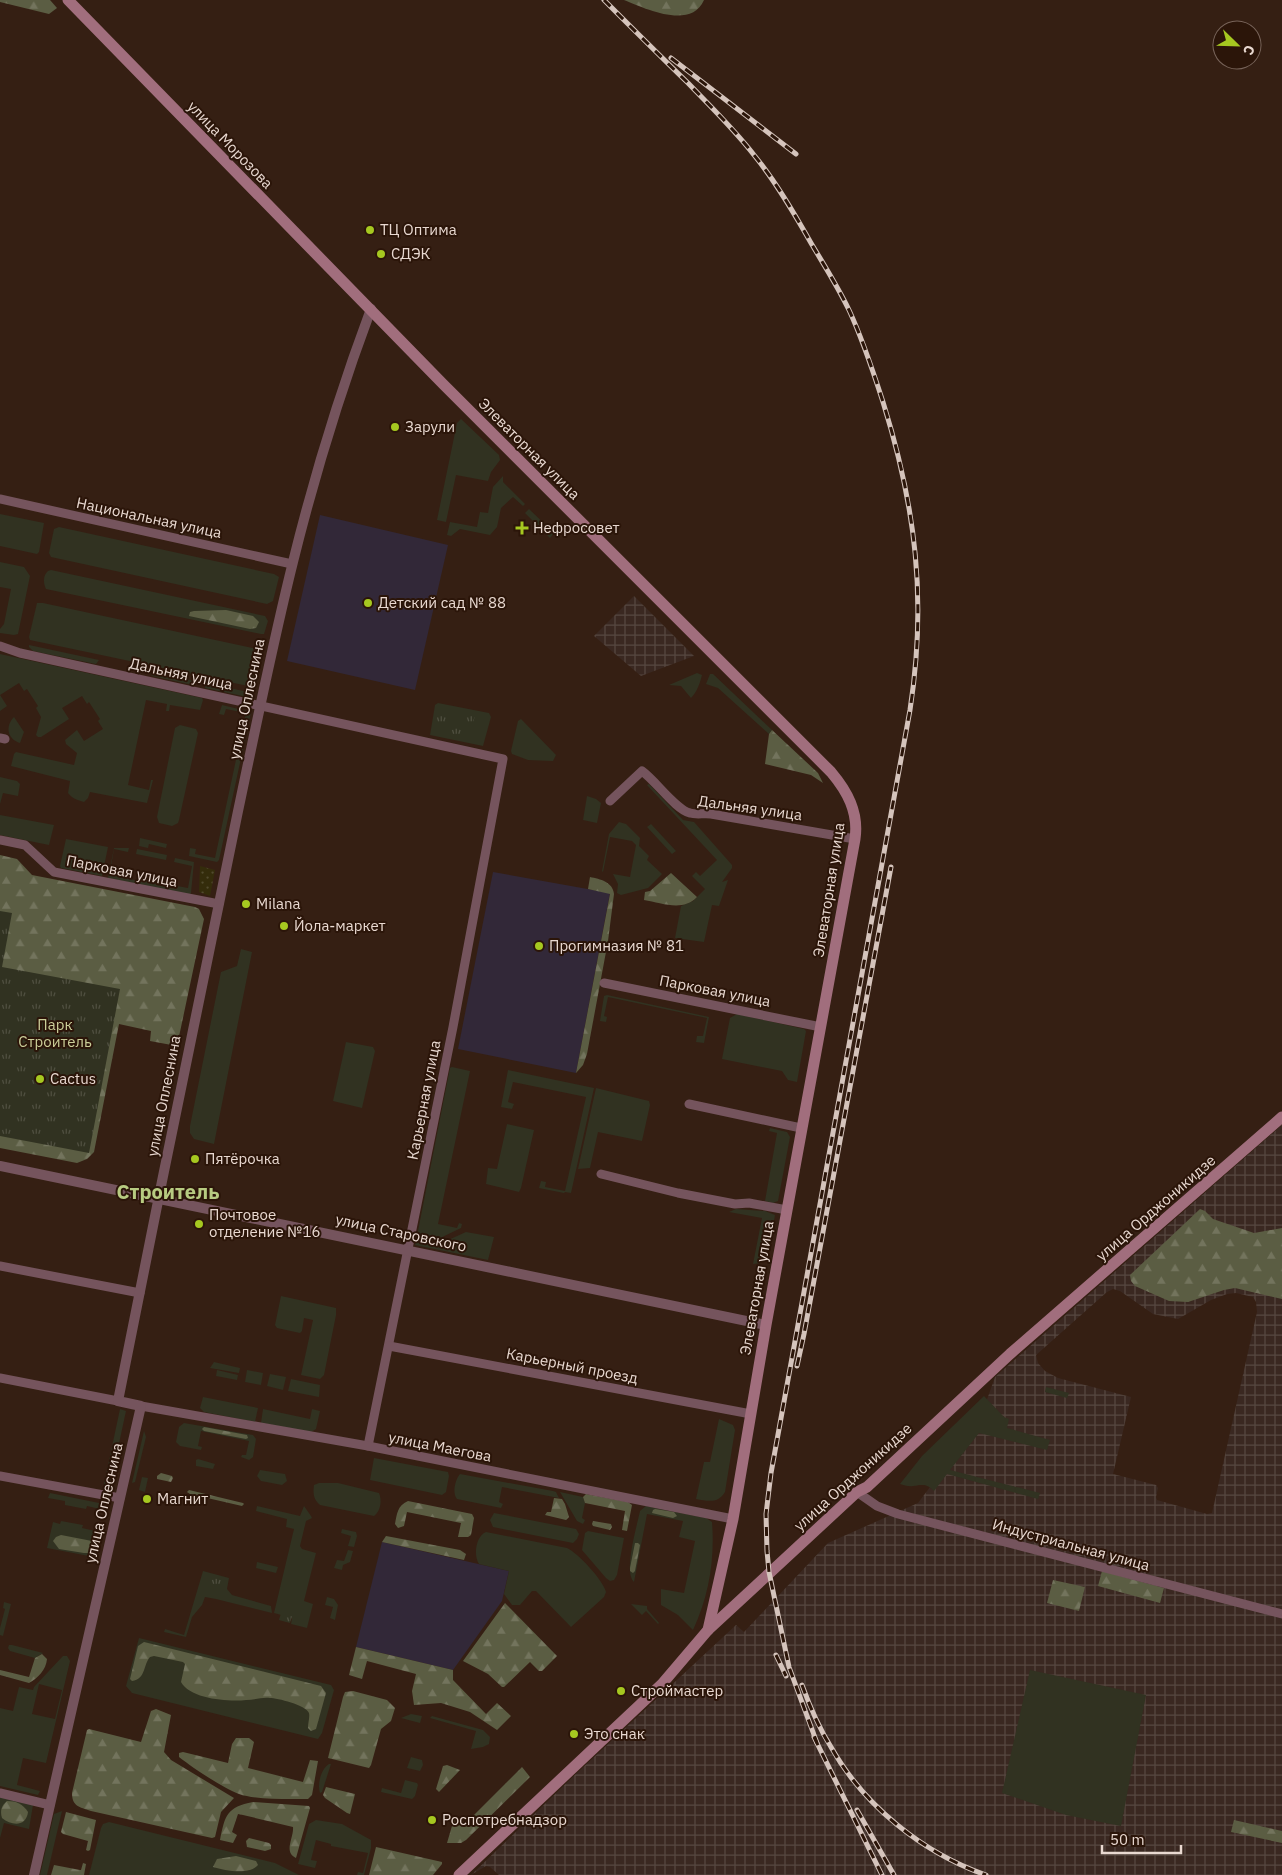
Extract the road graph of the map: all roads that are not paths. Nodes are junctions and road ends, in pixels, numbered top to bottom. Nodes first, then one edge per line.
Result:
1 (68, 0) edge
2 (371, 309) junction
3 (0, 500) edge
4 (292, 564) junction
5 (0, 646) edge
6 (261, 705) junction
7 (504, 759) joint
8 (610, 801) dead end
9 (855, 839) junction
10 (0, 840) edge
11 (219, 904) junction
12 (604, 983) dead end
13 (821, 1026) junction
14 (689, 1104) dead end
15 (1282, 1117) edge
16 (801, 1128) junction
17 (0, 1166) edge
18 (600, 1174) dead end
19 (159, 1199) junction
20 (787, 1210) junction
21 (408, 1250) junction
22 (0, 1266) edge
23 (140, 1293) junction
24 (766, 1325) junction
25 (389, 1346) junction
26 (0, 1378) edge
27 (118, 1401) junction
28 (142, 1406) junction
29 (751, 1414) junction
30 (368, 1446) junction
31 (0, 1476) edge
32 (857, 1492) junction
33 (120, 1498) junction
34 (733, 1519) junction
35 (1282, 1614) edge
36 (708, 1630) junction
37 (0, 1793) edge
38 (50, 1805) junction
39 (34, 1875) edge
40 (459, 1875) edge

1 - 2 main road, улица Морозова
2 - 4 street, улица Оплеснина
2 - 9 main road, Элеваторная улица
3 - 4 street, Национальная улица
4 - 6 street, улица Оплеснина
5 - 6 street, Дальняя улица
6 - 7 street, Дальняя улица
6 - 11 street, улица Оплеснина
7 - 21 street, Карьерная улица
8 - 9 street, Дальняя улица
9 - 13 main road, Элеваторная улица
10 - 11 street, Парковая улица
11 - 19 street, улица Оплеснина
12 - 13 street, Парковая улица
13 - 16 main road, Элеваторная улица
14 - 16 street
15 - 32 main road, улица Орджоникидзе
16 - 20 main road, Элеваторная улица
17 - 19 street, улица Старовского
18 - 20 street
19 - 21 street, улица Старовского
19 - 23 street, улица Оплеснина
20 - 24 main road, Элеваторная улица
21 - 24 street, улица Старовского
21 - 25 street, Карьерная улица
22 - 23 street
23 - 27 street, улица Оплеснина
24 - 29 main road, Элеваторная улица
25 - 29 street, Карьерный проезд
25 - 30 street, Карьерная улица
26 - 27 street
27 - 28 street
28 - 30 street, улица Маегова
28 - 33 street, улица Оплеснина
29 - 34 main road, Элеваторная улица
30 - 34 street, улица Маегова
31 - 33 street
32 - 35 street, Индустриальная улица
32 - 36 main road, улица Орджоникидзе
33 - 38 street, улица Оплеснина
34 - 36 main road, Элеваторная улица
36 - 40 main road, улица Орджоникидзе
37 - 38 street
38 - 39 street, улица Оплеснина

